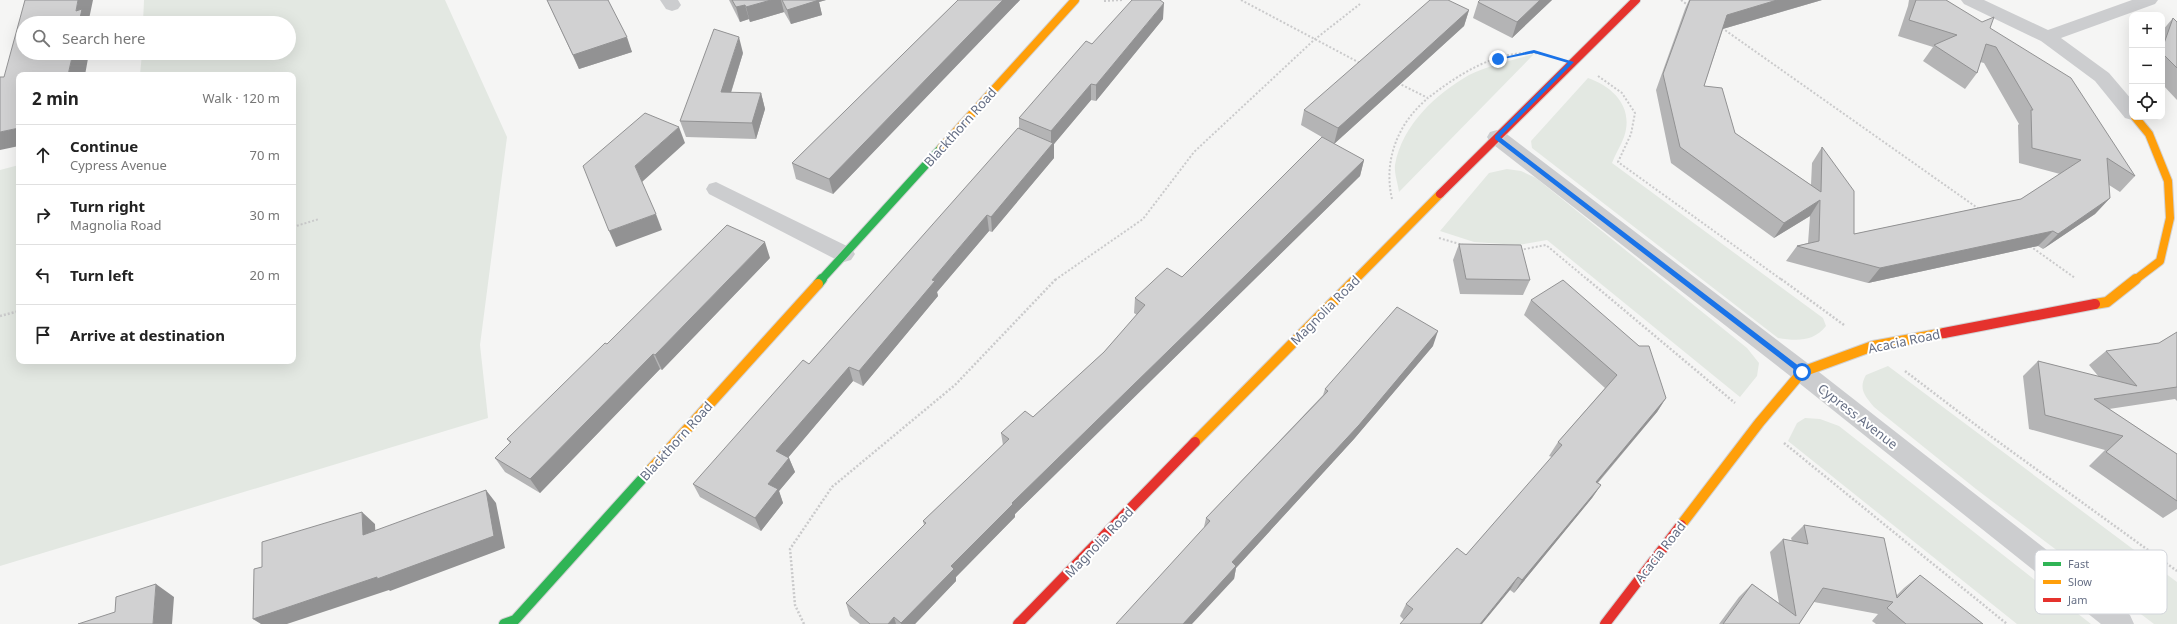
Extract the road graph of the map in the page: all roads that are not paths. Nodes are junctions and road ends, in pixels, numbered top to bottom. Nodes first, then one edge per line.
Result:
1 (1075, 0) edge
2 (1636, 0) edge
3 (1970, 0) edge
4 (2149, 0) edge
5 (2047, 37) junction
6 (2129, 109) edge
7 (2137, 120) edge
8 (1497, 137) junction
9 (716, 189) dead end
10 (844, 254) junction
11 (1802, 372) junction
12 (2035, 556) edge
13 (2108, 614) edge
14 (504, 624) edge
15 (1018, 624) edge
16 (1605, 624) edge
17 (2121, 624) edge

1 - 10 street, Blackthorn Road
2 - 8 street, Magnolia Road
3 - 5 street
4 - 5 street
5 - 6 street
7 - 11 street, Acacia Road
8 - 11 street, Cypress Avenue
8 - 15 street, Magnolia Road
9 - 10 street
10 - 14 street, Blackthorn Road
11 - 12 street, Cypress Avenue
11 - 16 street, Acacia Road
13 - 17 street, Cypress Avenue

